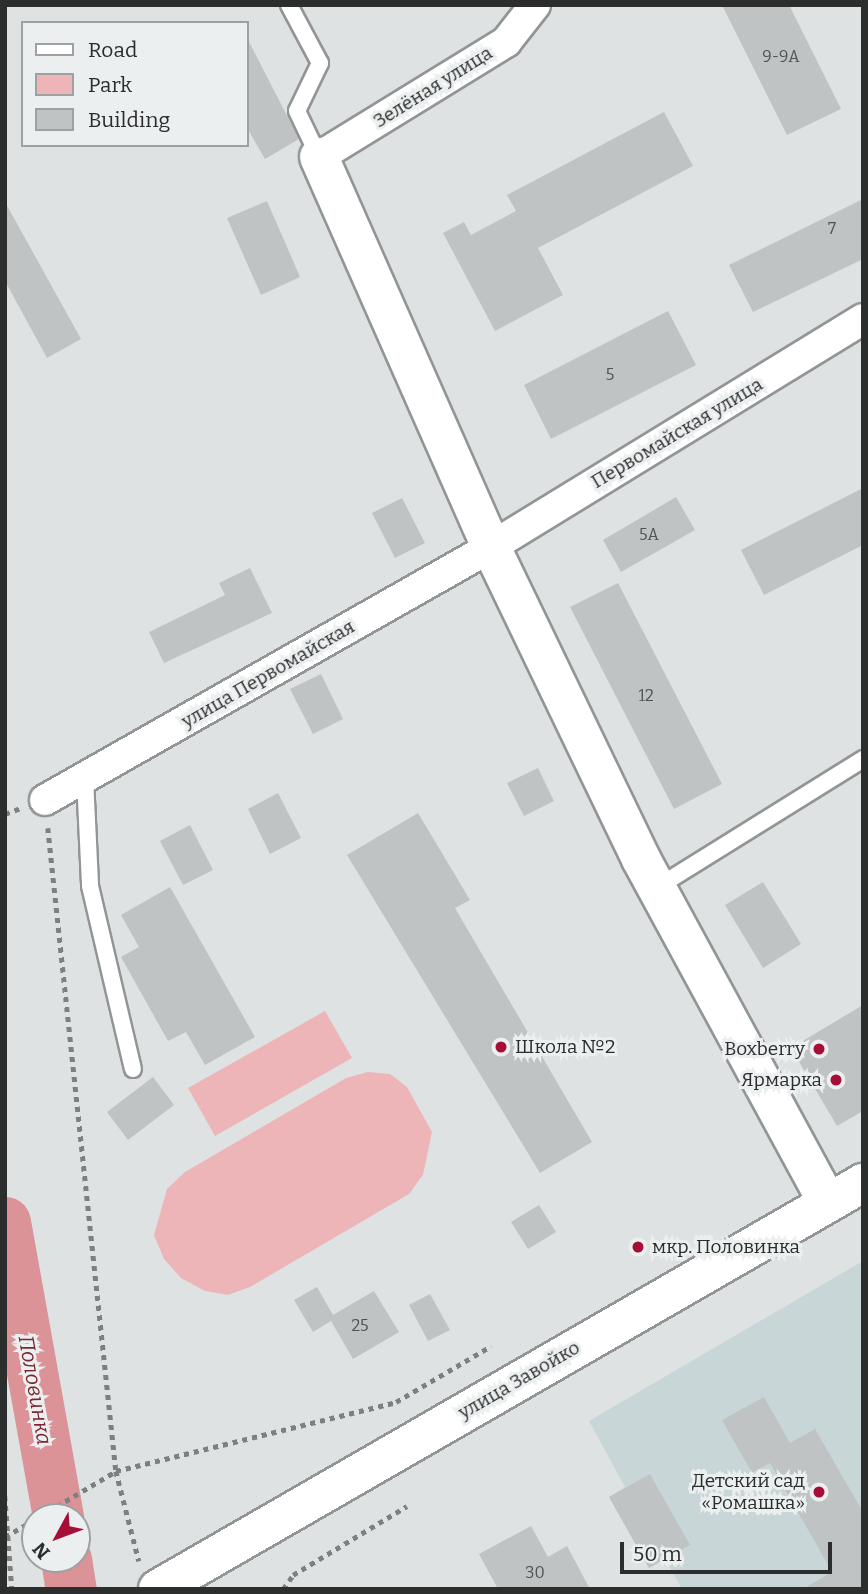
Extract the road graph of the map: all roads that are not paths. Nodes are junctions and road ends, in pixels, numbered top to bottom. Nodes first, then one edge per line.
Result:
1 (289, 5) edge
2 (535, 5) edge
3 (320, 157) junction
4 (863, 319) edge
5 (491, 547) junction
6 (863, 759) edge
7 (85, 778) junction
8 (46, 800) road end
9 (656, 888) junction
10 (133, 1069) dead end
11 (863, 1183) edge
12 (827, 1201) junction
13 (159, 1581) edge

1 - 3 lane
2 - 3 street, Зелёная улица
3 - 5 street
4 - 5 street, Первомайская улица
5 - 7 street, улица Первомайская
5 - 9 street
6 - 9 lane
7 - 8 street, улица Первомайская
7 - 10 lane
9 - 12 street
11 - 12 street, улица Завойко
12 - 13 street, улица Завойко

